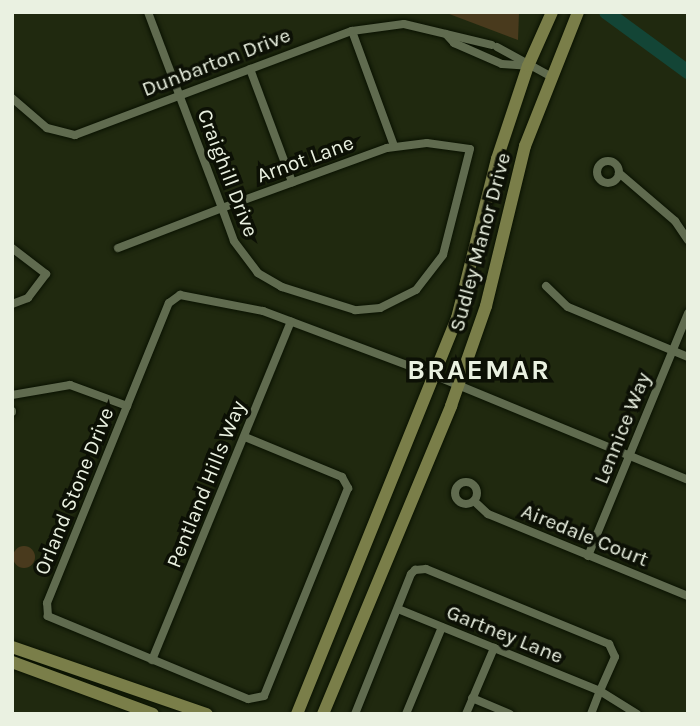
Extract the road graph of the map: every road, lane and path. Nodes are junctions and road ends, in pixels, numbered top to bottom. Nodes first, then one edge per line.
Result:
1 (148, 12) edge
2 (552, 12) edge
3 (578, 12) edge
4 (352, 31) junction
5 (446, 34) junction
6 (481, 41) junction
7 (510, 52) junction
8 (528, 66) junction
9 (250, 69) junction
10 (550, 76) junction
11 (179, 96) junction
12 (12, 98) edge
13 (394, 146) junction
14 (470, 149) joint
15 (619, 173) dead end
16 (292, 182) junction
17 (222, 208) junction
18 (688, 240) edge
19 (12, 248) edge
20 (118, 248) dead end
21 (546, 286) dead end
22 (12, 304) edge
23 (688, 313) edge
24 (291, 321) junction
25 (673, 351) junction
26 (688, 357) edge
27 (436, 376) junction
28 (458, 385) junction
29 (12, 395) edge
30 (127, 406) junction
31 (245, 437) junction
32 (629, 456) junction
33 (688, 480) edge
34 (474, 501) dead end
35 (588, 556) junction
36 (688, 596) edge
37 (398, 609) junction
38 (442, 627) junction
39 (12, 647) edge
40 (494, 648) junction
41 (152, 660) junction
42 (12, 662) edge
43 (600, 691) junction
44 (472, 698) junction
45 (153, 714) edge
46 (207, 714) edge
47 (297, 714) edge
48 (323, 714) edge
49 (355, 714) edge
50 (406, 714) edge
51 (466, 714) edge
52 (510, 714) edge
53 (591, 714) edge
54 (637, 714) edge

1 - 11 street, Craighill Drive
2 - 8 main road, Sudley Manor Drive
3 - 10 main road, Sudley Manor Drive
4 - 5 street, Dunbarton Drive
4 - 9 street, Dunbarton Drive
4 - 13 street
5 - 6 street, Dunbarton Drive
5 - 8 street, Dunbarton Drive
6 - 7 street, Dunbarton Drive
6 - 7 street, Dunbarton Drive
7 - 8 street, Dunbarton Drive
8 - 10 street, Dunbarton Drive
8 - 27 main road, Sudley Manor Drive
9 - 11 street, Dunbarton Drive
9 - 16 street
10 - 28 main road, Sudley Manor Drive
11 - 12 street, Dunbarton Drive
11 - 17 street, Craighill Drive
13 - 14 street, Arnot Lane
13 - 16 street, Arnot Lane
14 - 17 street, Craighill Drive
15 - 18 street
16 - 17 street, Arnot Lane
17 - 20 street, Arnot Lane
19 - 22 street
21 - 25 street
23 - 25 street, Lennice Way
24 - 27 street, Orland Stone Drive
24 - 30 street, Orland Stone Drive
24 - 31 street, Pentland Hills Way
25 - 26 street
25 - 32 street, Lennice Way
27 - 28 street, Orland Stone Drive
27 - 47 main road, Sudley Manor Drive
28 - 32 street, Orland Stone Drive
28 - 48 main road, Sudley Manor Drive
29 - 30 street
30 - 41 street, Orland Stone Drive
31 - 41 street, Pentland Hills Way
31 - 41 street, Orland Stone Drive
32 - 33 street, Orland Stone Drive
32 - 35 street, Lennice Way
34 - 35 street, Airedale Court
35 - 36 street, Airedale Court
37 - 38 street, Gartney Lane
37 - 43 street
37 - 49 street
38 - 40 street, Gartney Lane
38 - 50 street
39 - 46 main road
40 - 43 street, Gartney Lane
40 - 44 street
42 - 45 main road
43 - 53 street
43 - 54 street, Gartney Lane
44 - 51 street
44 - 52 street

